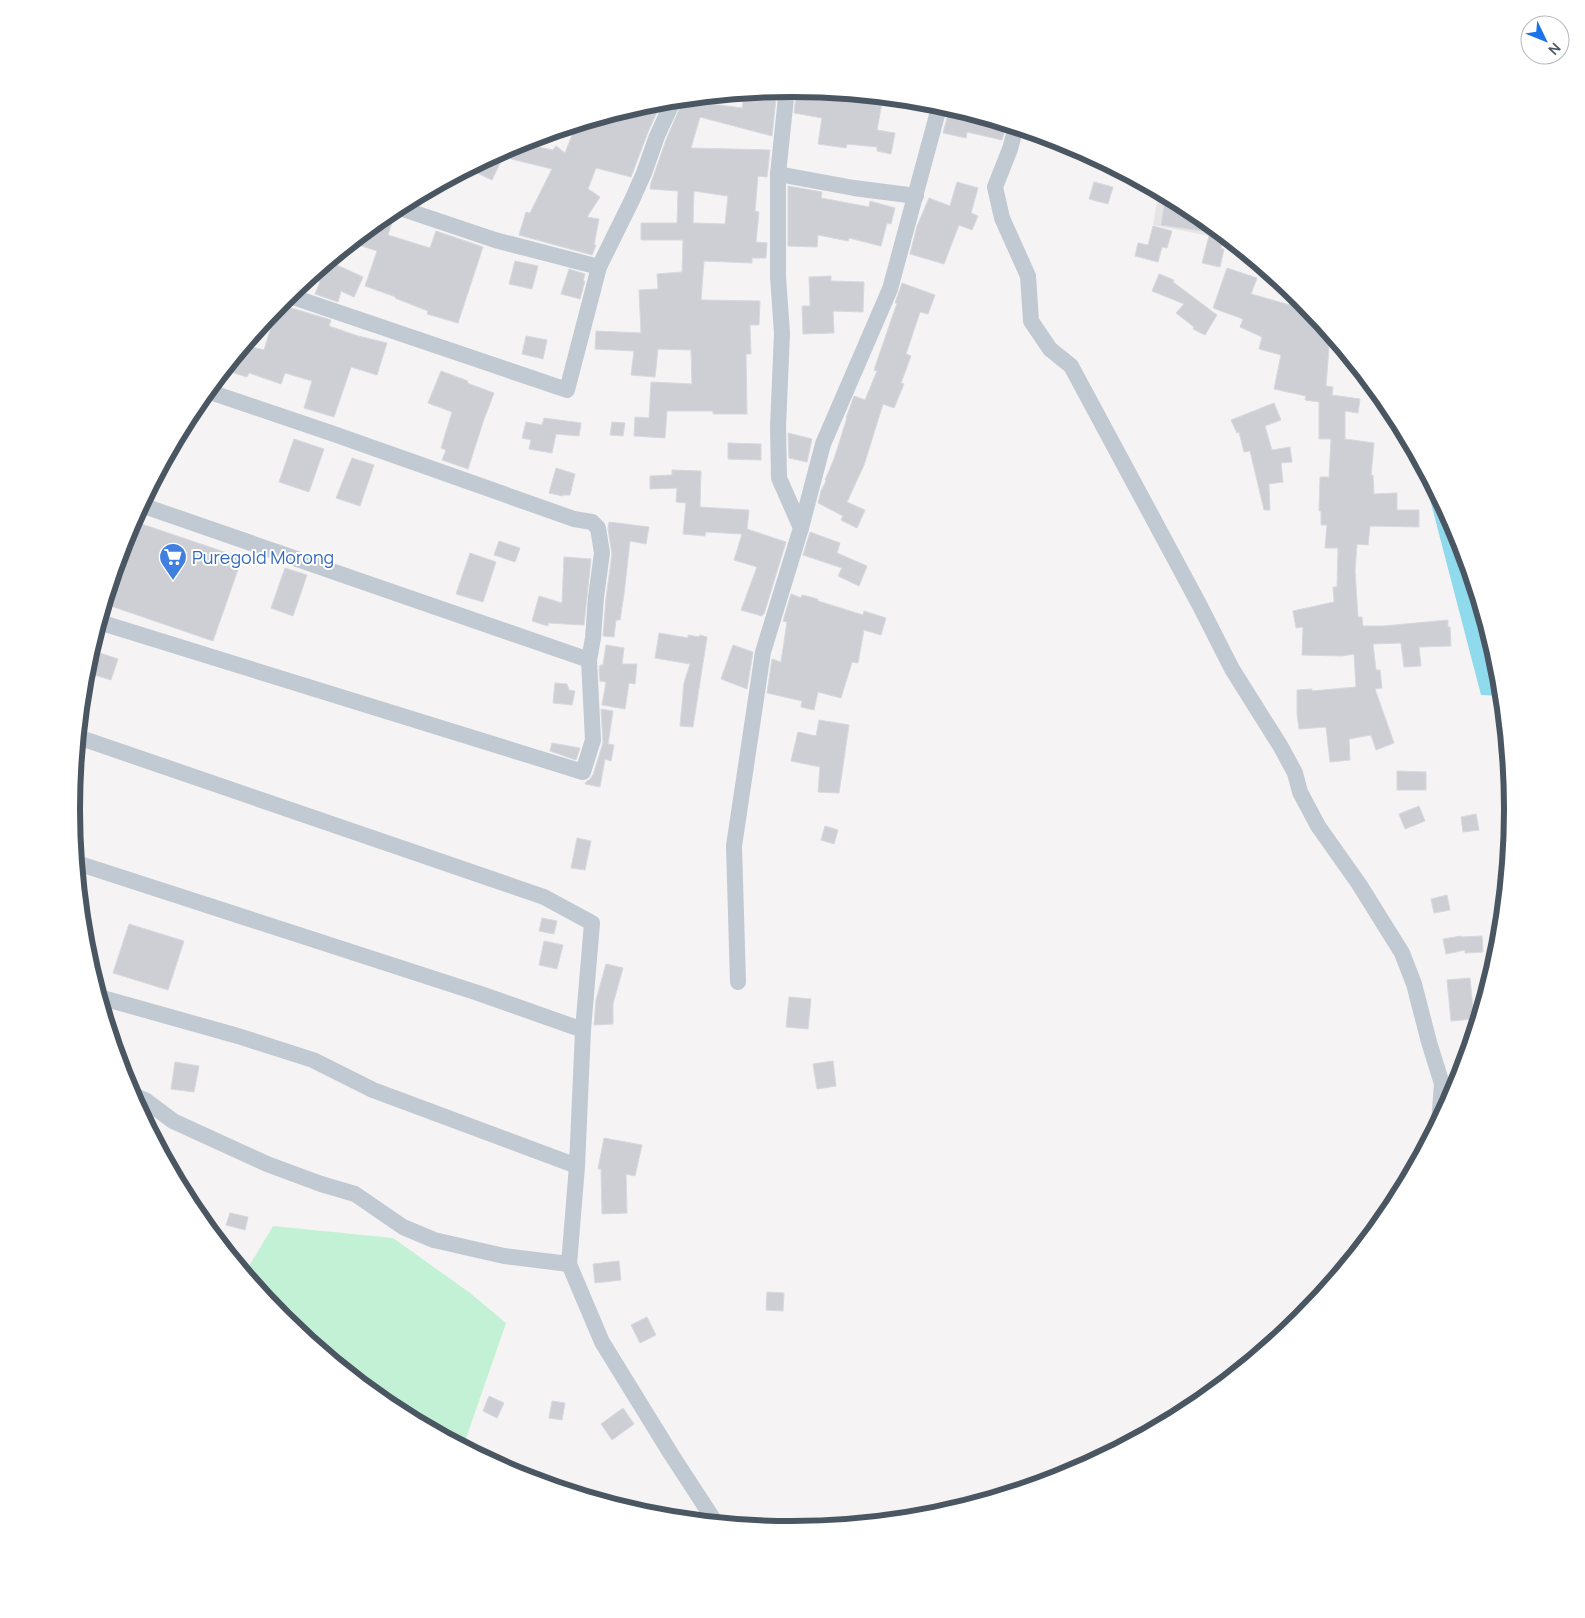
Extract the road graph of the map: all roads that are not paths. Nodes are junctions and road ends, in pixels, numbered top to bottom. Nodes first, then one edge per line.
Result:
1 (786, 97) edge
2 (670, 107) edge
3 (938, 111) edge
4 (1015, 132) edge
5 (778, 174) junction
6 (916, 196) junction
7 (408, 210) edge
8 (599, 267) junction
9 (296, 299) edge
10 (214, 393) edge
11 (147, 507) edge
12 (801, 528) junction
13 (104, 624) edge
14 (589, 660) junction
15 (84, 739) edge
16 (83, 864) edge
17 (738, 982) dead end
18 (106, 998) edge
19 (583, 1030) junction
20 (142, 1099) edge
21 (1440, 1107) edge
22 (577, 1166) junction
23 (569, 1264) junction
24 (712, 1516) edge

1 - 5 street
2 - 8 street
3 - 6 street
4 - 21 street
5 - 6 street
5 - 12 street
6 - 12 street
7 - 8 street
8 - 9 street
10 - 14 street
11 - 14 street
12 - 17 street
13 - 14 street
15 - 19 street
16 - 19 street
18 - 22 street
19 - 22 street
20 - 23 street
22 - 23 street
23 - 24 street

